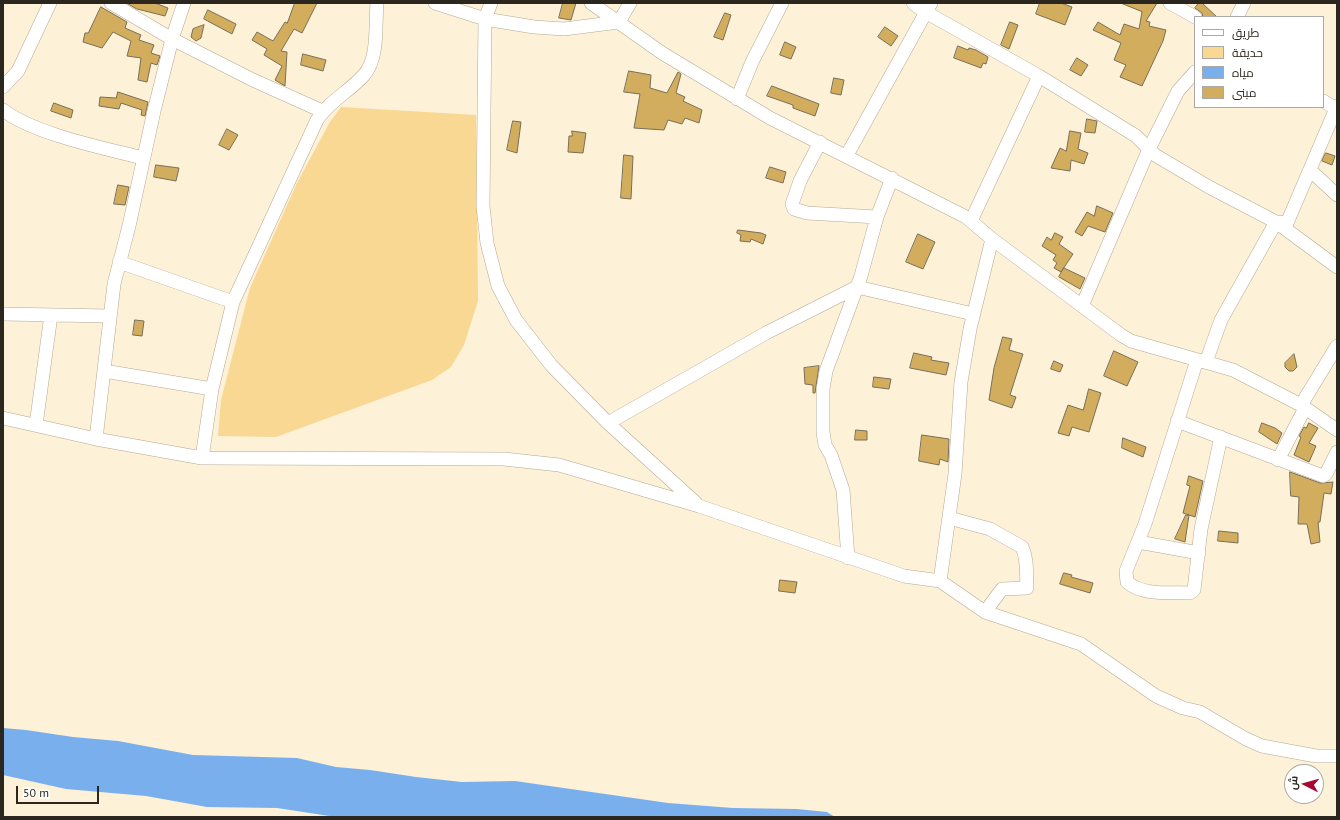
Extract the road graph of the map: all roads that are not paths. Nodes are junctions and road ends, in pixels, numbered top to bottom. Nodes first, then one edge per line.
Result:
1 (50, 3) edge
2 (111, 3) edge
3 (184, 3) edge
4 (377, 3) edge
5 (435, 3) edge
6 (491, 3) edge
7 (591, 3) edge
8 (630, 3) edge
9 (782, 3) edge
10 (913, 3) edge
11 (1170, 3) edge
12 (1244, 3) edge
13 (928, 8) edge
14 (1194, 16) edge
15 (1238, 16) edge
16 (485, 20) junction
17 (619, 22) junction
18 (172, 39) junction
19 (1194, 73) edge
20 (1039, 76) junction
21 (3, 87) edge
22 (737, 99) junction
23 (1324, 102) edge
24 (1336, 108) edge
25 (3, 110) edge
26 (322, 111) junction
27 (820, 142) junction
28 (1149, 149) junction
29 (846, 155) junction
30 (143, 158) junction
31 (1310, 170) junction
32 (892, 178) junction
33 (1337, 195) edge
34 (877, 217) junction
35 (971, 221) junction
36 (1276, 222) junction
37 (992, 239) junction
38 (119, 262) junction
39 (1337, 267) edge
40 (857, 287) junction
41 (233, 302) junction
42 (1082, 306) junction
43 (3, 314) edge
44 (973, 314) junction
45 (51, 315) junction
46 (110, 316) junction
47 (1337, 346) edge
48 (1201, 361) junction
49 (104, 371) junction
50 (212, 389) junction
51 (1303, 406) junction
52 (3, 418) edge
53 (1177, 421) junction
54 (608, 423) junction
55 (36, 425) junction
56 (1337, 430) edge
57 (1221, 437) junction
58 (96, 439) junction
59 (1337, 452) edge
60 (202, 458) junction
61 (1278, 460) junction
62 (699, 506) junction
63 (949, 518) junction
64 (1138, 542) junction
65 (1199, 553) junction
66 (848, 558) junction
67 (940, 581) junction
68 (985, 612) junction
69 (1337, 756) edge

1 - 21 street
2 - 18 street
3 - 18 street
4 - 26 street
5 - 16 street
6 - 16 street
7 - 17 street
8 - 17 street
9 - 22 street
10 - 13 street
11 - 14 street
12 - 15 street
13 - 20 street
13 - 29 street
16 - 17 street
16 - 54 street
17 - 22 street
18 - 26 street
18 - 30 street
19 - 28 street
20 - 28 street
20 - 35 street
22 - 27 street
23 - 24 street
24 - 31 street
25 - 30 street
26 - 41 street
27 - 29 street
27 - 34 street
28 - 36 street
28 - 42 street
29 - 32 street
30 - 38 street
31 - 33 street
31 - 36 street
32 - 34 street
32 - 35 street
34 - 40 street
35 - 37 street
36 - 39 street
36 - 48 street
37 - 42 street
37 - 44 street
38 - 41 street
38 - 46 street
40 - 44 street
40 - 54 street
40 - 66 street
41 - 50 street
42 - 48 street
43 - 45 street
44 - 63 street
45 - 46 street
45 - 55 street
46 - 49 street
47 - 51 street
48 - 51 street
48 - 53 street
49 - 50 street
49 - 58 street
50 - 60 street
51 - 56 street
51 - 61 street
52 - 55 street
53 - 57 street
53 - 64 street
54 - 62 street
55 - 58 street
57 - 61 street
57 - 65 street
58 - 60 street
59 - 61 street
60 - 62 street
62 - 66 street
63 - 67 street
63 - 68 street
64 - 65 street
64 - 65 street
66 - 67 street
67 - 68 street
68 - 69 street

